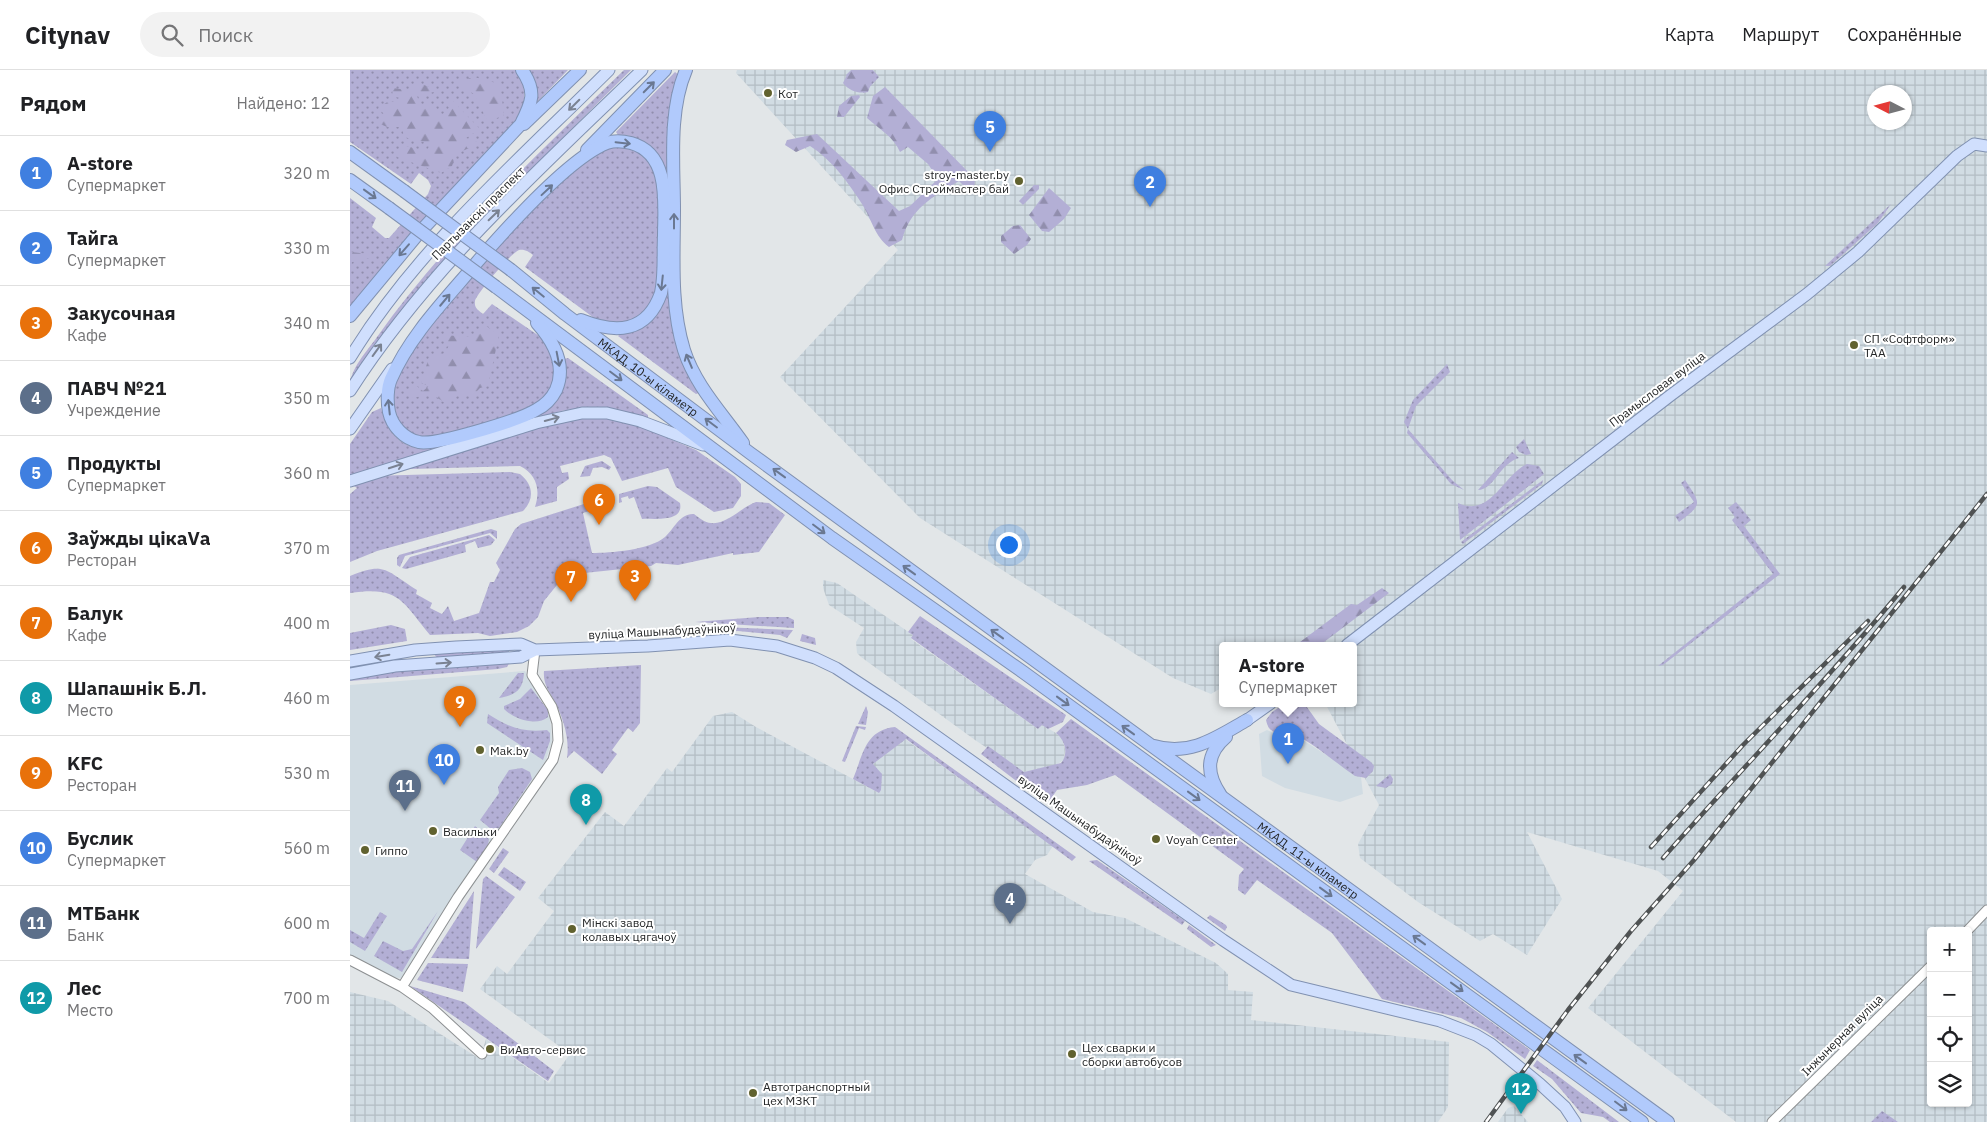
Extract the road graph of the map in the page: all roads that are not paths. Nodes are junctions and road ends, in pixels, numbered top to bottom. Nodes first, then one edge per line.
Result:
1 (522, 70) edge
2 (580, 70) edge
3 (609, 70) edge
4 (642, 70) edge
5 (665, 70) edge
6 (686, 70) edge
7 (1987, 146) edge
8 (350, 147) edge
9 (350, 152) edge
10 (486, 163) junction
11 (566, 172) junction
12 (350, 180) edge
13 (402, 190) junction
14 (520, 305) junction
15 (565, 314) junction
16 (351, 315) edge
17 (414, 338) junction
18 (350, 358) edge
19 (350, 391) edge
20 (350, 429) edge
21 (715, 449) junction
22 (750, 453) junction
23 (350, 481) edge
24 (949, 598) joint
25 (940, 613) joint
26 (1351, 642) edge
27 (535, 650) junction
28 (350, 661) edge
29 (350, 674) edge
30 (1265, 707) edge
31 (1247, 720) junction
32 (1146, 743) junction
33 (1224, 800) junction
34 (1987, 910) edge
35 (1970, 927) edge
36 (350, 960) edge
37 (1927, 970) edge
38 (402, 987) junction
39 (482, 1054) dead end
40 (1575, 1122) edge
41 (1642, 1122) edge
42 (1668, 1122) edge
43 (1772, 1122) edge

1 - 10 highway
2 - 10 highway
3 -> 18 main road, Партызанскі праспект
19 -> 4 main road, Партызанскі праспект
11 -> 5 highway
22 -> 6 highway
7 - 26 main road, Прамысловая вуліца
8 - 13 highway
9 - 13 highway, МКАД, 10-ы кіламетр
10 -> 16 highway
11 -> 15 highway
17 -> 11 highway
12 -> 14 highway, МКАД, 10-ы кіламетр, bridge
15 -> 13 highway, МКАД, 10-ы кіламетр, bridge
14 -> 17 highway
14 -> 21 highway, МКАД, 10-ы кіламетр
22 -> 15 highway, МКАД, 10-ы кіламетр
17 - 20 main road
23 -> 21 main road
21 -> 25 highway, МКАД, 10-ы кіламетр
24 -> 22 highway, МКАД, 10-ы кіламетр
32 -> 24 highway, МКАД, 11-ы кіламетр
25 -> 41 highway, МКАД, 11-ы кіламетр
27 -> 28 main road, вуліца Машынабудаўнікоў
29 -> 27 main road, вуліца Машынабудаўнікоў
27 - 38 street
27 - 40 main road, вуліца Машынабудаўнікоў
30 - 31 main road
31 - 32 highway
31 - 33 highway
32 - 33 highway, МКАД, 11-ы кіламетр
42 -> 33 highway, МКАД, 11-ы кіламетр
34 - 35 street
36 - 38 street
37 - 43 street, Інжынерная вуліца
38 - 39 street

